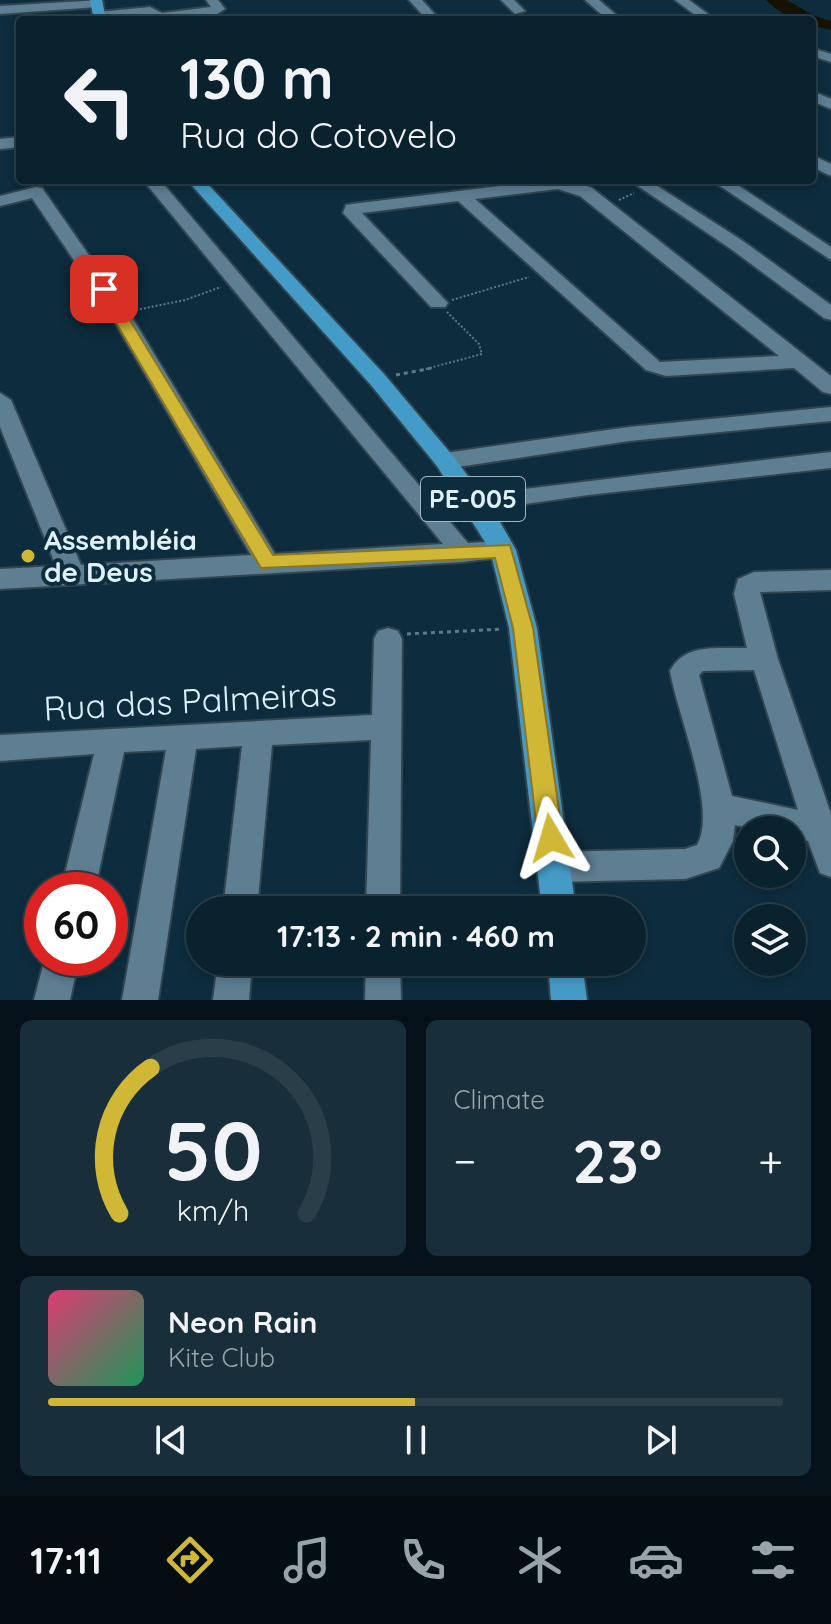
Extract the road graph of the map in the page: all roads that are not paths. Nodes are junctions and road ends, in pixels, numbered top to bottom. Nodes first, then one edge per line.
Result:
1 (186, 0) edge
2 (212, 0) edge
3 (415, 0) edge
4 (507, 0) edge
5 (591, 0) edge
6 (681, 0) edge
7 (0, 10) edge
8 (98, 10) edge
9 (150, 11) junction
10 (519, 11) dead end
11 (158, 16) edge
12 (168, 16) edge
13 (430, 16) edge
14 (611, 16) edge
15 (704, 16) edge
16 (154, 184) edge
17 (199, 184) edge
18 (643, 184) edge
19 (725, 184) edge
20 (462, 196) junction
21 (0, 201) edge
22 (831, 255) edge
23 (438, 303) road end
24 (831, 314) edge
25 (798, 361) junction
26 (831, 387) edge
27 (0, 400) edge
28 (831, 414) edge
29 (831, 460) edge
30 (445, 461) junction
31 (476, 503) junction
32 (503, 550) junction
33 (462, 553) junction
34 (268, 563) junction
35 (73, 576) junction
36 (0, 579) edge
37 (831, 580) edge
38 (388, 639) road end
39 (764, 659) junction
40 (384, 727) junction
41 (258, 734) junction
42 (183, 737) junction
43 (112, 740) junction
44 (0, 748) edge
45 (719, 807) junction
46 (820, 829) junction
47 (831, 862) edge
48 (554, 867) junction
49 (82, 872) edge
50 (241, 896) edge
51 (383, 896) edge
52 (557, 896) edge
53 (58, 976) edge
54 (234, 976) edge
55 (383, 976) edge
56 (566, 976) edge
57 (52, 1000) edge
58 (140, 1000) edge
59 (231, 1000) edge
60 (383, 1000) edge
61 (569, 1000) edge

1 - 9 street
2 - 12 street
3 - 13 street
4 - 10 street
5 - 14 street
6 - 15 street
7 - 8 street
8 - 9 street
9 - 11 street
16 - 33 street
17 - 30 main road, PE-005
18 - 24 street
19 - 22 street
20 - 23 street
20 - 25 street
20 - 25 street
21 - 34 street
25 - 26 street
27 - 35 street
28 - 30 street
29 - 31 street
30 - 31 main road, PE-005
31 - 32 main road, PE-005
32 - 33 street
32 - 48 main road, PE-005
33 - 34 street
34 - 35 street
35 - 36 street
37 - 39 street
38 - 40 street
39 - 45 street
39 - 46 street
40 - 41 street, Rua das Palmeiras
40 - 51 street
41 - 42 street, Rua das Palmeiras
41 - 50 street
42 - 43 street, Rua das Palmeiras
42 - 58 street
43 - 44 street, Rua das Palmeiras
43 - 49 street
45 - 46 street
45 - 48 street
46 - 47 street
48 - 52 main road, PE-005
53 - 57 street
54 - 59 street
55 - 60 street
56 - 61 main road

